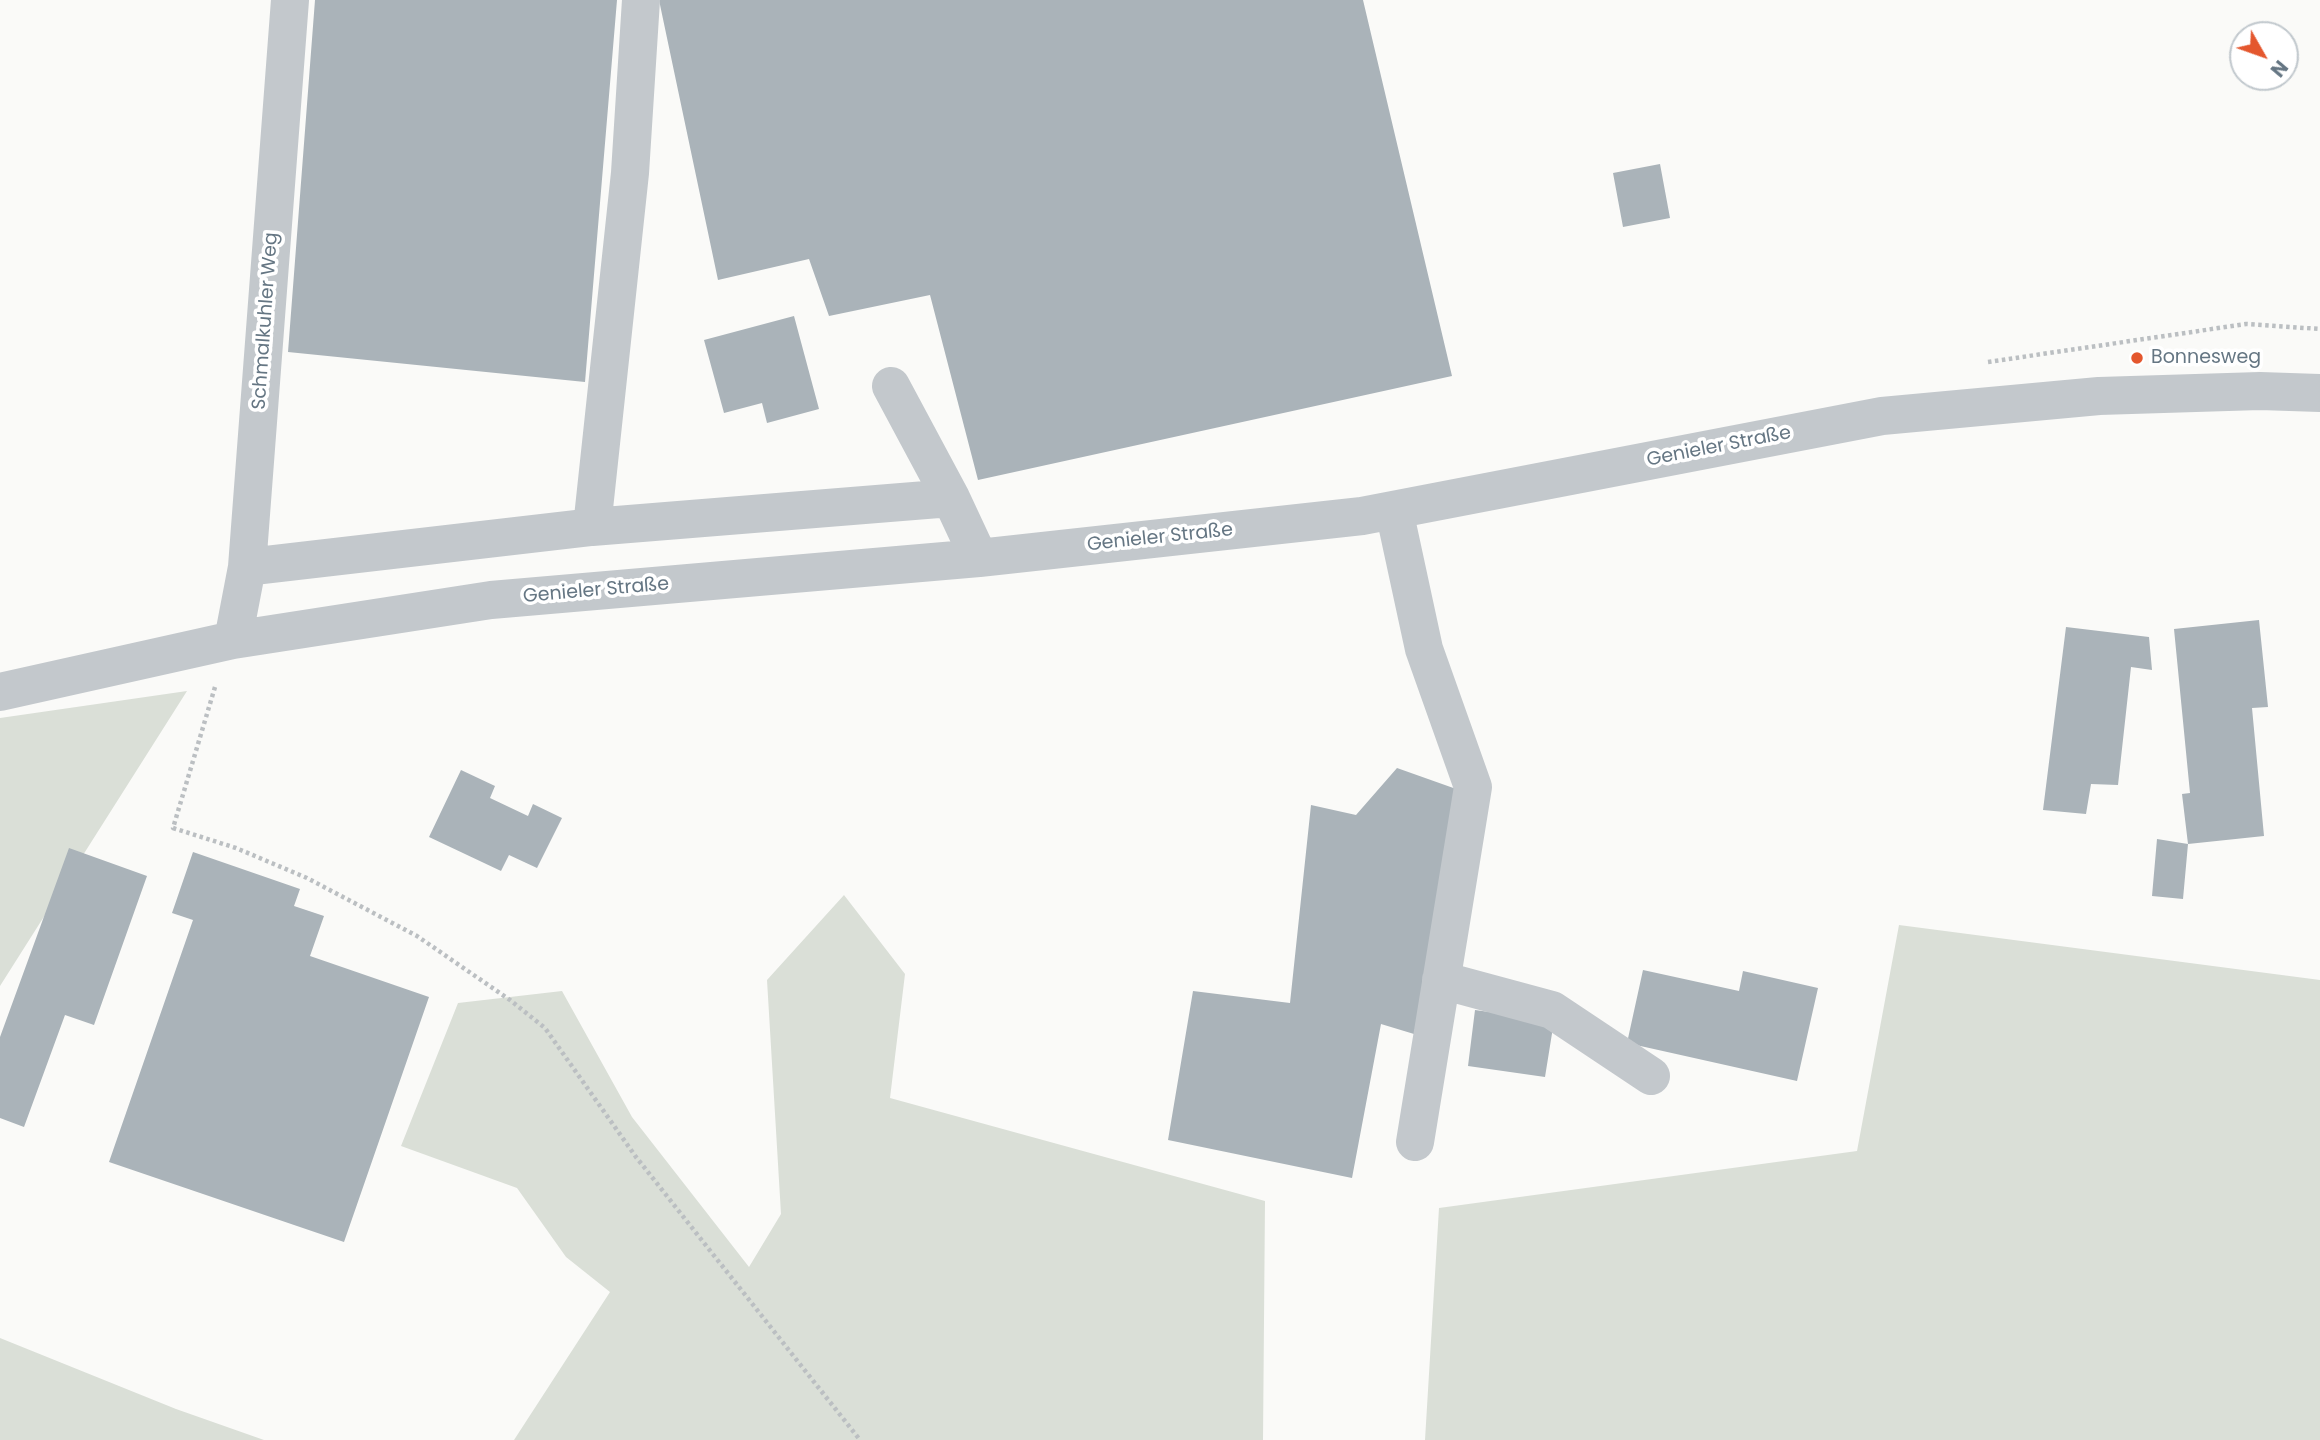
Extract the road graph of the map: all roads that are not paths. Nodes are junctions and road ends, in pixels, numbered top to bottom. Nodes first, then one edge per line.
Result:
1 (290, 0) edge
2 (640, 0) edge
3 (891, 386) dead end
4 (2320, 393) edge
5 (951, 498) junction
6 (1394, 510) junction
7 (592, 527) junction
8 (979, 558) junction
9 (247, 567) junction
10 (233, 640) junction
11 (0, 692) edge
12 (1441, 981) junction
13 (1651, 1076) dead end
14 (1415, 1142) dead end

1 - 9 street, Schmalkuhler Weg
2 - 7 street
3 - 5 street
4 - 6 street, Genieler Straße
5 - 7 street
5 - 8 street
6 - 8 street, Genieler Straße
6 - 12 street
7 - 9 street
8 - 10 street, Genieler Straße
9 - 10 street, Schmalkuhler Weg
10 - 11 street, Genieler Straße
12 - 13 street
12 - 14 street

